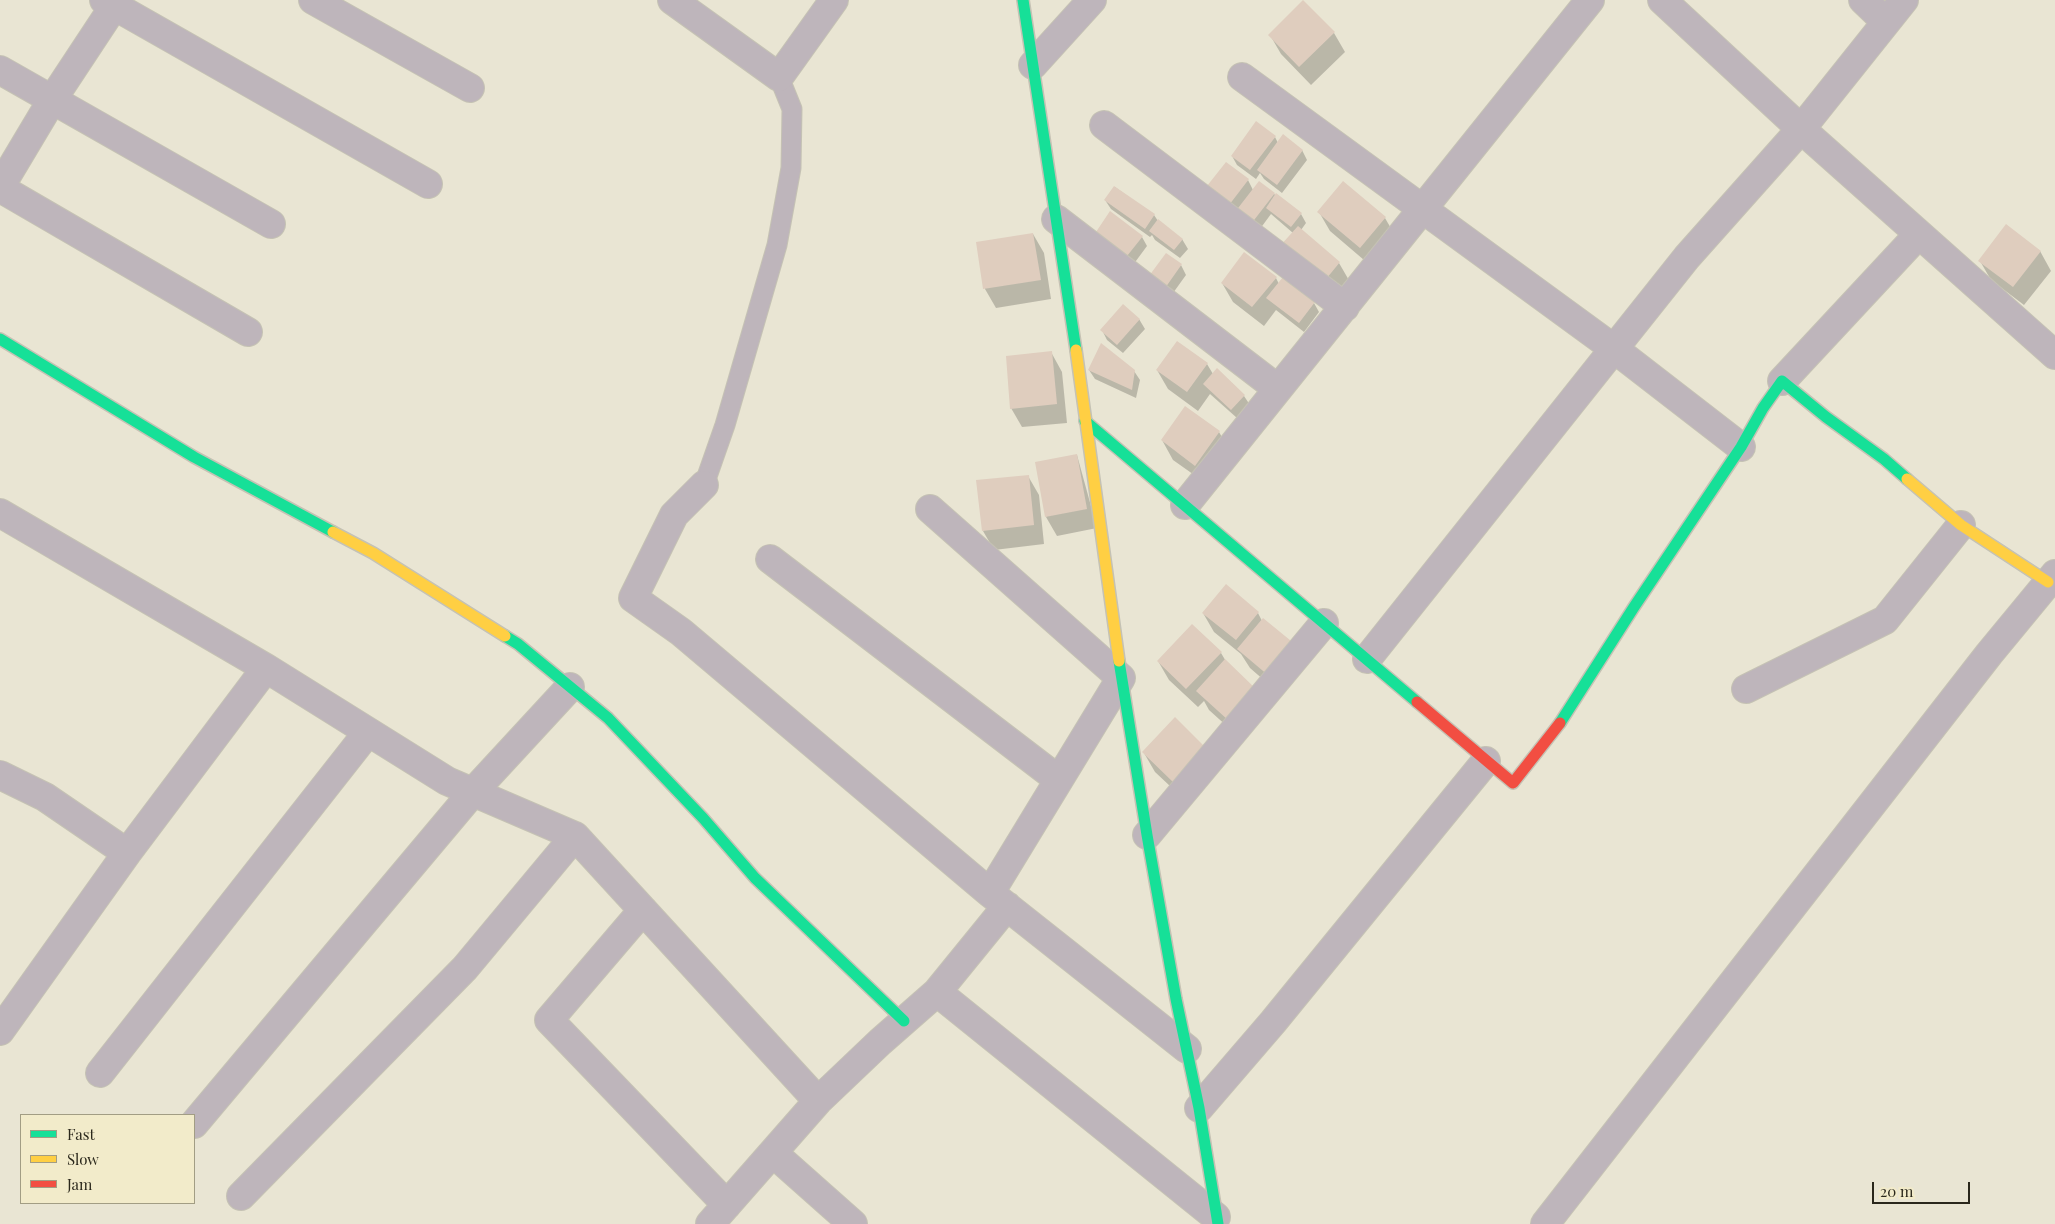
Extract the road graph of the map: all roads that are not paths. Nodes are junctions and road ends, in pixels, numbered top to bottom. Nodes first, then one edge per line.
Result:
1 (314, 0) edge
2 (672, 0) edge
3 (834, 0) edge
4 (1023, 0) edge
5 (1092, 0) edge
6 (1590, 0) edge
7 (1662, 0) edge
8 (1863, 0) edge
9 (1904, 0) edge
10 (112, 2) edge
11 (1886, 22) junction
12 (1032, 65) junction
13 (0, 70) edge
14 (779, 77) junction
15 (1242, 77) dead end
16 (470, 88) dead end
17 (52, 100) junction
18 (1104, 125) dead end
19 (1801, 129) junction
20 (428, 184) dead end
21 (0, 187) edge
22 (1423, 209) junction
23 (1056, 219) junction
24 (270, 224) dead end
25 (1919, 234) junction
26 (1346, 307) junction
27 (248, 332) dead end
28 (0, 338) edge
29 (1614, 348) junction
30 (2055, 355) edge
31 (1782, 381) junction
32 (1278, 389) junction
33 (1085, 421) junction
34 (1741, 447) junction
35 (704, 485) joint
36 (1185, 505) junction
37 (930, 509) dead end
38 (0, 513) edge
39 (1961, 525) junction
40 (770, 559) dead end
41 (2052, 578) edge
42 (1324, 623) junction
43 (1367, 659) junction
44 (266, 668) junction
45 (1121, 678) junction
46 (570, 687) junction
47 (1746, 689) dead end
48 (368, 732) junction
49 (1486, 761) junction
50 (0, 775) edge
51 (1059, 780) junction
52 (474, 792) junction
53 (1147, 835) junction
54 (575, 836) junction
55 (127, 853) junction
56 (998, 900) junction
57 (643, 910) junction
58 (937, 992) junction
59 (904, 1021) junction
60 (0, 1031) edge
61 (1187, 1049) junction
62 (100, 1073) dead end
63 (818, 1101) junction
64 (1199, 1108) junction
65 (195, 1123) edge
66 (773, 1153) junction
67 (241, 1196) dead end
68 (719, 1215) edge
69 (1217, 1220) edge
70 (853, 1224) edge
71 (1545, 1224) edge

1 - 16 street
2 - 14 street
3 - 14 street
4 - 12 street
5 - 12 street
6 - 22 street
7 - 19 street
8 - 11 street
9 - 11 street
10 - 17 street
10 - 20 street
11 - 19 street
12 - 23 street
13 - 17 street
14 - 35 lane
15 - 22 street
17 - 21 street
17 - 24 street
18 - 26 street
19 - 25 street
19 - 29 street
21 - 27 street
22 - 26 street
22 - 29 street
23 - 32 street
23 - 33 street
25 - 30 street
25 - 31 street
26 - 32 street
28 - 46 street
29 - 34 street
29 - 43 street
31 - 34 street
31 - 39 street
32 - 36 street
33 - 36 street
33 - 45 street
34 - 49 street
35 - 56 street
36 - 42 street
37 - 45 street
38 - 44 street
39 - 41 street
39 - 47 street
40 - 51 street
41 - 71 street
42 - 43 street
42 - 53 street
43 - 49 street
44 - 48 street
44 - 55 street
45 - 51 street
45 - 53 street
46 - 52 street
46 - 59 street
48 - 52 street
48 - 62 street
49 - 64 street
50 - 55 street
51 - 56 street
52 - 54 street
52 - 65 street
53 - 61 street
54 - 57 street
54 - 67 street
55 - 60 street
56 - 58 street
56 - 61 street
57 - 63 street
57 - 68 street
58 - 59 street
58 - 69 street
59 - 63 street
61 - 64 street
63 - 66 street
64 - 69 street
66 - 68 street
66 - 70 street

